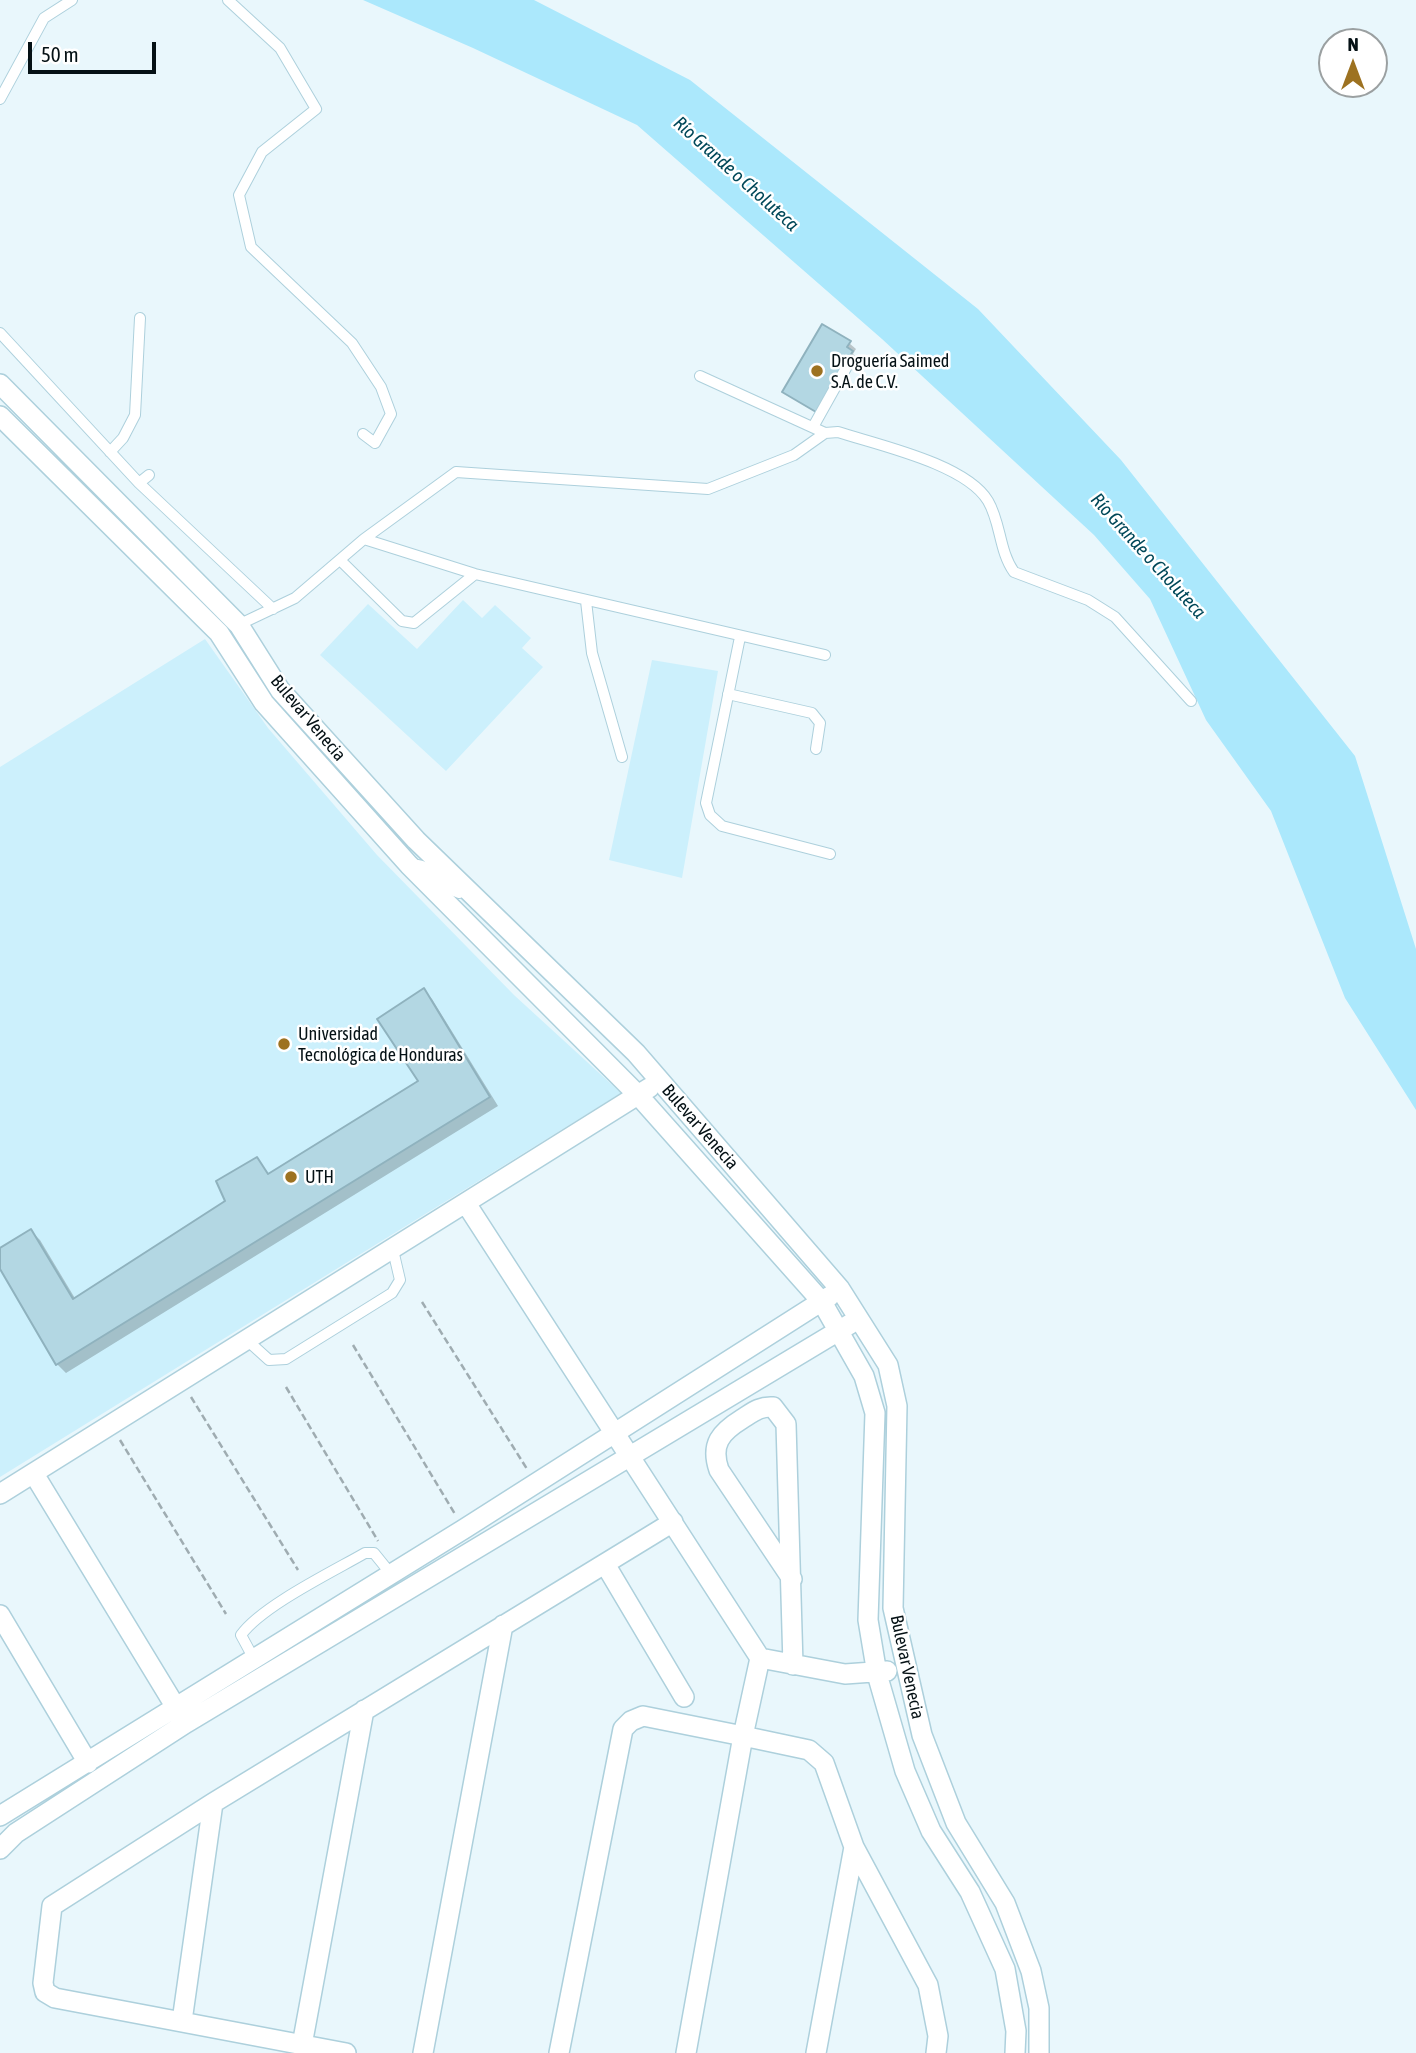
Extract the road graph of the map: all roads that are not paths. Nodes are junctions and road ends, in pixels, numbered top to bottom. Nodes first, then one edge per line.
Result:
1 (72, 0) edge
2 (228, 0) edge
3 (0, 99) edge
4 (140, 318) dead end
5 (0, 333) edge
6 (846, 368) dead end
7 (700, 376) dead end
8 (0, 384) edge
9 (0, 416) edge
10 (813, 427) junction
11 (825, 433) junction
12 (363, 434) dead end
13 (110, 452) junction
14 (149, 475) dead end
15 (139, 483) junction
16 (364, 539) junction
17 (340, 560) junction
18 (475, 574) junction
19 (586, 601) junction
20 (273, 609) junction
21 (239, 625) junction
22 (219, 633) junction
23 (740, 637) junction
24 (825, 655) dead end
25 (728, 694) junction
26 (1191, 701) dead end
27 (816, 749) dead end
28 (622, 757) dead end
29 (830, 854) dead end
30 (409, 865) junction
31 (465, 890) junction
32 (661, 1081) junction
33 (638, 1095) junction
34 (467, 1205) junction
35 (393, 1250) junction
36 (840, 1289) junction
37 (822, 1302) junction
38 (860, 1318) junction
39 (840, 1329) junction
40 (248, 1341) junction
41 (614, 1434) junction
42 (631, 1458) junction
43 (34, 1474) junction
44 (0, 1494) edge
45 (673, 1522) junction
46 (605, 1563) junction
47 (394, 1572) junction
48 (792, 1579) junction
49 (0, 1615) edge
50 (503, 1625) junction
51 (760, 1658) junction
52 (254, 1659) junction
53 (793, 1665) junction
54 (904, 1666) junction
55 (877, 1674) junction
56 (684, 1697) dead end
57 (364, 1710) junction
58 (181, 1715) junction
59 (743, 1736) junction
60 (88, 1763) junction
61 (213, 1802) junction
62 (0, 1817) edge
63 (16, 1833) junction
64 (854, 1847) junction
65 (0, 1849) edge
66 (182, 2021) junction
67 (302, 2045) junction
68 (346, 2053) edge
69 (423, 2053) edge
70 (559, 2053) edge
71 (686, 2053) edge
72 (816, 2053) edge
73 (936, 2053) edge
74 (1015, 2053) edge
75 (1039, 2053) edge

1 - 3 lane
2 - 12 lane
4 - 13 lane
5 - 13 lane
6 - 10 lane
7 - 10 lane
8 - 21 street, Bulevar Venecia
9 - 22 street, Bulevar Venecia
10 - 11 lane
11 - 16 lane
11 - 26 lane
13 - 15 lane
14 - 15 lane
15 - 20 lane
16 - 17 lane
16 - 18 lane
17 - 18 lane
17 - 20 lane
18 - 19 lane
19 - 23 lane
19 - 28 lane
20 - 21 lane
21 - 22 lane
21 - 31 street, Bulevar Venecia
22 - 30 street, Bulevar Venecia
23 - 24 lane
23 - 25 lane
25 - 27 lane
25 - 29 lane
30 - 31 lane
30 - 33 street, Bulevar Venecia
31 - 32 street, Bulevar Venecia
32 - 33 street
32 - 36 street, Bulevar Venecia
33 - 34 street
33 - 37 street, Bulevar Venecia
34 - 35 street
34 - 41 street
35 - 40 street
35 - 40 lane
36 - 37 street
36 - 38 street, Bulevar Venecia
37 - 39 street, Bulevar Venecia
37 - 41 street
38 - 39 street
38 - 54 street, Bulevar Venecia
39 - 42 street
39 - 55 street, Bulevar Venecia
40 - 43 street
41 - 42 street
41 - 47 street
42 - 45 street
42 - 58 street
43 - 44 street
43 - 58 street
45 - 46 street
45 - 51 street
46 - 50 street
46 - 56 street
47 - 52 street
47 - 52 lane
48 - 48 street
48 - 53 street
49 - 60 street
50 - 57 street
50 - 69 street
51 - 53 street
51 - 59 street
52 - 58 street
53 - 55 street
54 - 55 street
54 - 75 street, Bulevar Venecia
55 - 74 street, Bulevar Venecia
57 - 61 street
57 - 67 street
58 - 60 street
58 - 63 street
59 - 64 street
59 - 70 street
59 - 71 street
60 - 62 street
61 - 66 street
61 - 66 street
62 - 63 street
63 - 65 street
64 - 72 street
64 - 73 street
66 - 67 street
67 - 68 street

